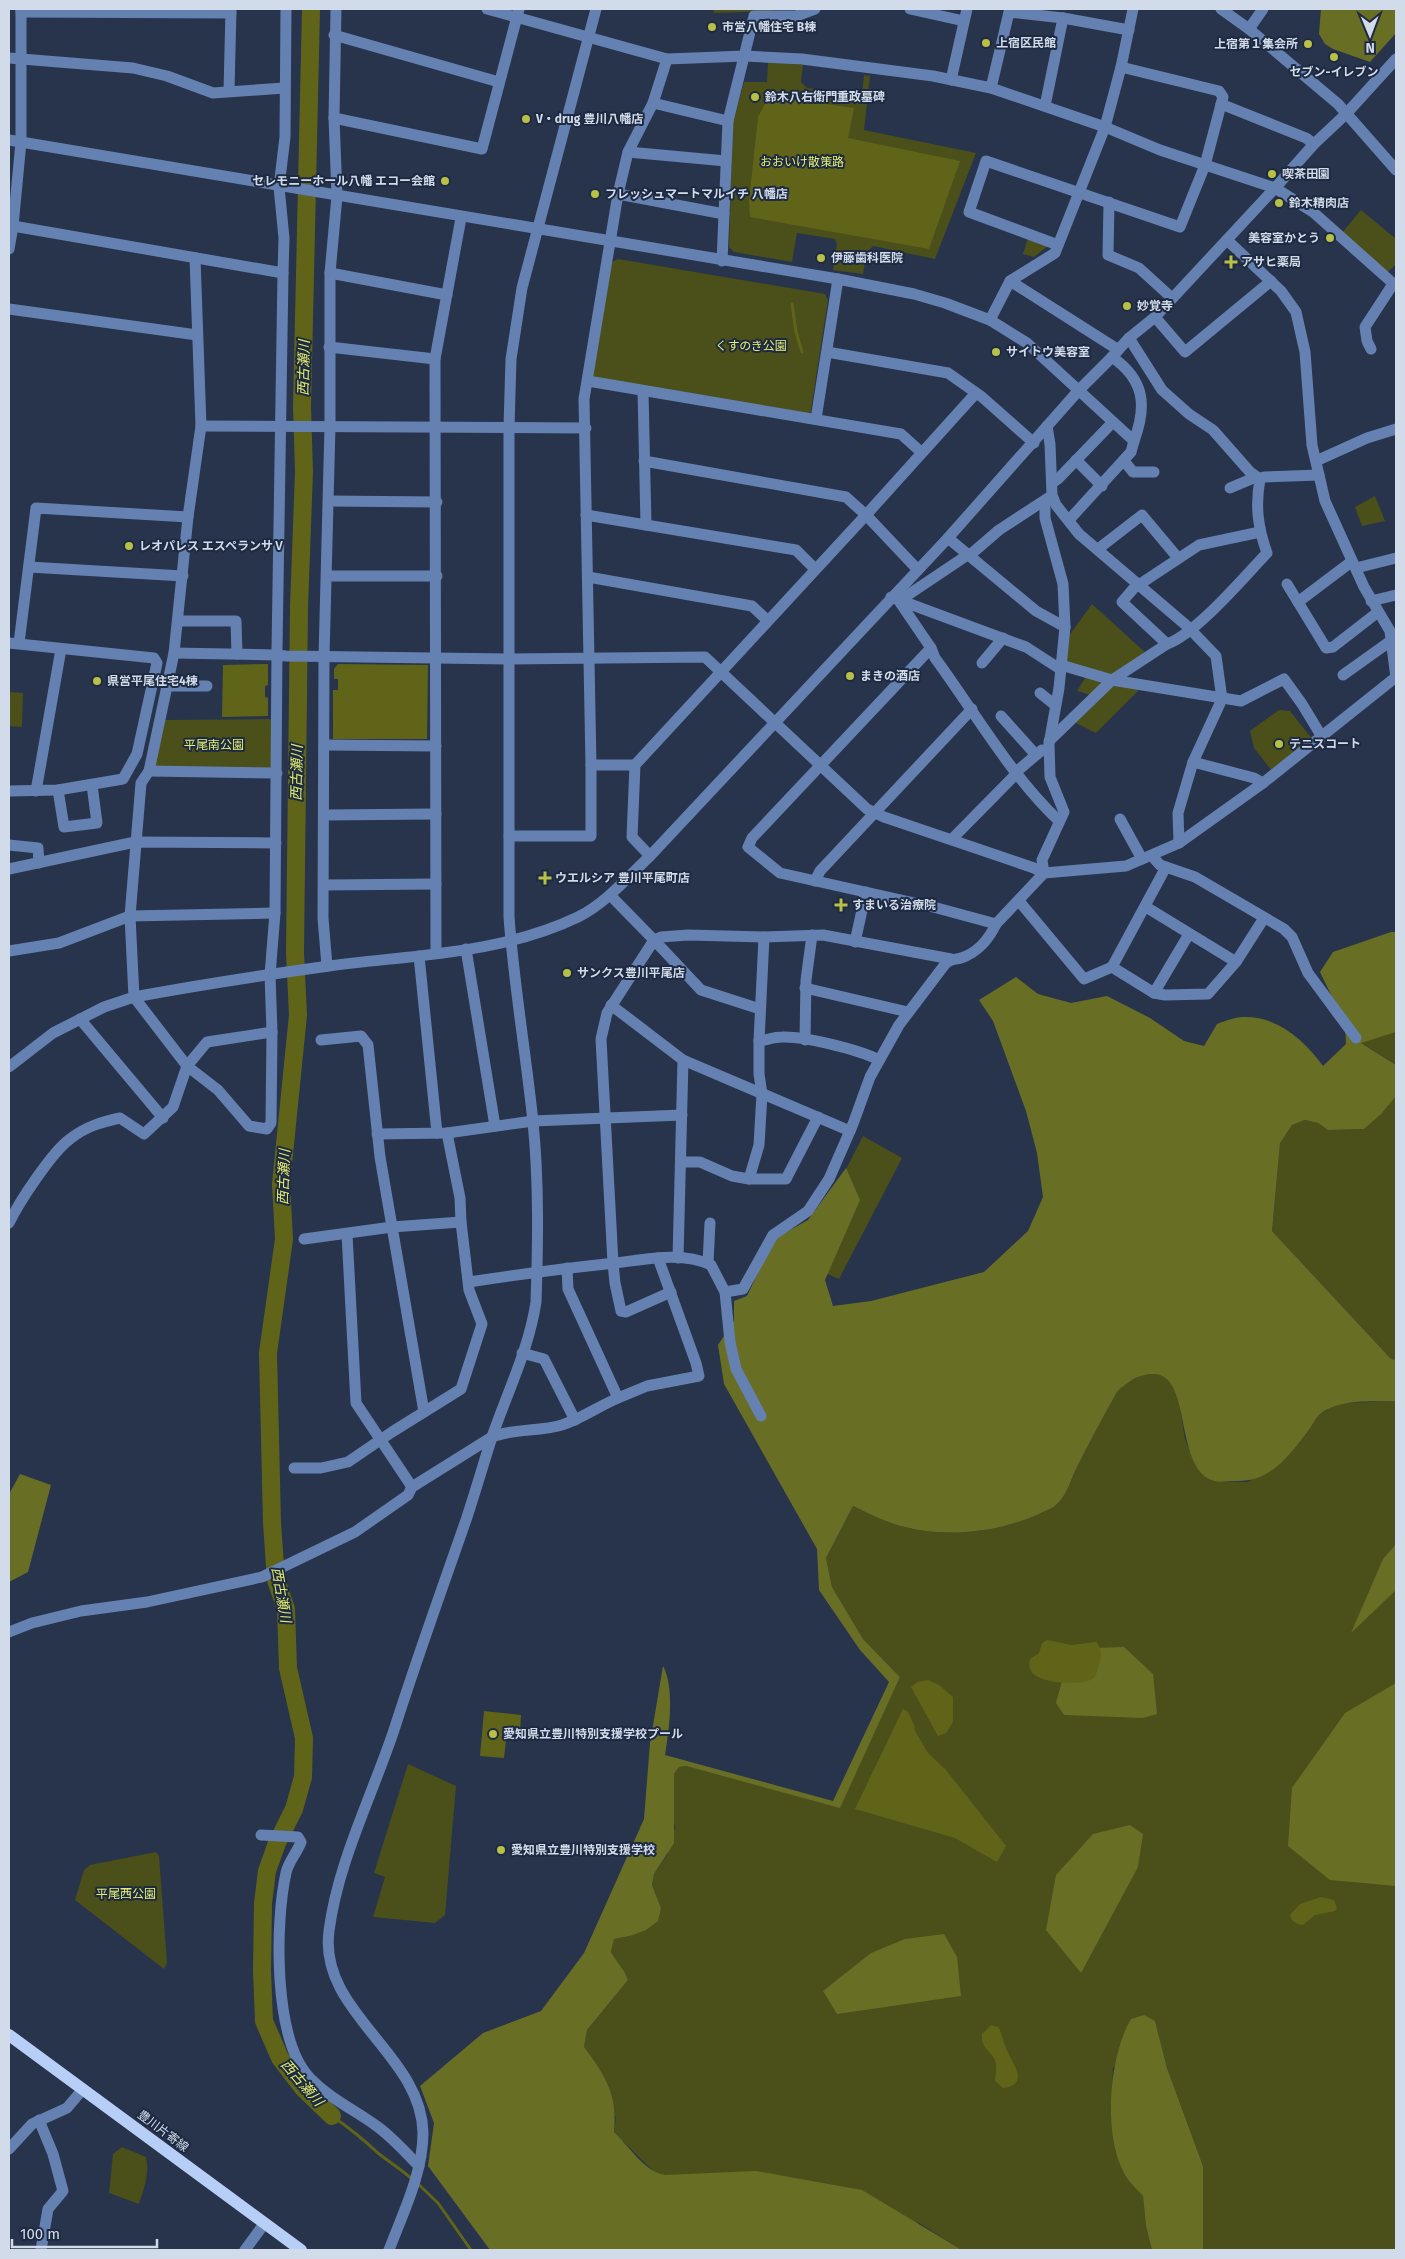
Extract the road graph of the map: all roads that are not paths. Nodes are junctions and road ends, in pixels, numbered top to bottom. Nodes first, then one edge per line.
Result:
1 (286, 9) edge
2 (336, 9) edge
3 (487, 9) edge
4 (596, 9) edge
5 (816, 9) edge
6 (910, 9) edge
7 (967, 9) edge
8 (1133, 9) edge
9 (1220, 9) edge
10 (1263, 9) edge
11 (21, 10) edge
12 (231, 11) edge
13 (778, 12) edge
14 (518, 13) edge
15 (1064, 18) junction
16 (964, 21) junction
17 (1249, 29) junction
18 (1129, 30) junction
19 (334, 35) junction
20 (589, 37) junction
21 (745, 56) junction
22 (9, 58) edge
23 (21, 58) junction
24 (667, 59) junction
25 (1396, 59) edge
26 (1121, 67) junction
27 (951, 80) junction
28 (499, 82) junction
29 (284, 88) junction
30 (991, 88) junction
31 (230, 91) junction
32 (653, 103) junction
33 (1221, 104) junction
34 (1045, 106) junction
35 (1346, 114) junction
36 (334, 118) junction
37 (728, 121) junction
38 (1105, 127) junction
39 (9, 140) edge
40 (21, 142) junction
41 (1314, 144) junction
42 (628, 152) junction
43 (726, 161) junction
44 (1205, 165) junction
45 (1396, 170) edge
46 (279, 186) junction
47 (1275, 188) junction
48 (1081, 192) junction
49 (618, 194) junction
50 (337, 196) junction
51 (1110, 202) junction
52 (724, 214) junction
53 (461, 218) junction
54 (13, 226) junction
55 (537, 229) junction
56 (1226, 240) junction
57 (610, 243) junction
58 (1058, 245) junction
59 (9, 248) edge
60 (195, 258) junction
61 (722, 261) junction
62 (283, 273) junction
63 (330, 274) junction
64 (838, 279) junction
65 (1010, 281) junction
66 (1271, 281) junction
67 (1395, 285) edge
68 (447, 295) junction
69 (1172, 298) junction
70 (9, 309) edge
71 (1154, 317) junction
72 (990, 320) junction
73 (197, 335) junction
74 (1129, 338) junction
75 (329, 347) junction
76 (1371, 349) dead end
77 (827, 352) junction
78 (1115, 353) junction
79 (435, 359) junction
80 (588, 381) junction
81 (1079, 390) junction
82 (643, 391) junction
83 (976, 393) junction
84 (816, 419) junction
85 (1113, 422) junction
86 (285, 425) junction
87 (325, 425) junction
88 (201, 426) junction
89 (1047, 426) junction
90 (436, 427) junction
91 (509, 427) junction
92 (586, 428) junction
93 (1396, 429) edge
94 (1134, 441) junction
95 (1034, 443) junction
96 (922, 452) junction
97 (1076, 460) junction
98 (1124, 460) junction
99 (644, 461) junction
100 (1316, 461) junction
101 (1154, 472) dead end
102 (1319, 475) junction
103 (1258, 478) junction
104 (1102, 486) junction
105 (1230, 488) dead end
106 (1050, 493) junction
107 (328, 500) junction
108 (437, 502) junction
109 (586, 515) junction
110 (866, 515) junction
111 (188, 517) junction
112 (1068, 520) junction
113 (646, 526) junction
114 (1260, 532) junction
115 (948, 538) junction
116 (1098, 549) junction
117 (969, 554) junction
118 (1178, 558) junction
119 (1396, 558) edge
120 (1354, 565) junction
121 (29, 567) junction
122 (815, 569) junction
123 (918, 570) junction
124 (183, 576) junction
125 (327, 576) junction
126 (436, 576) junction
127 (588, 577) junction
128 (1140, 584) junction
129 (1287, 584) dead end
130 (1396, 594) edge
131 (895, 599) junction
132 (1371, 601) junction
133 (1298, 602) junction
134 (1378, 612) junction
135 (767, 620) junction
136 (178, 621) junction
137 (1065, 627) junction
138 (1191, 630) junction
139 (1393, 634) edge
140 (1004, 638) junction
141 (14, 643) edge
142 (1167, 644) junction
143 (931, 648) junction
144 (61, 649) junction
145 (174, 653) junction
146 (237, 654) junction
147 (282, 656) junction
148 (319, 657) junction
149 (437, 658) junction
150 (509, 658) junction
151 (589, 658) junction
152 (982, 663) dead end
153 (1061, 667) junction
154 (720, 671) junction
155 (1343, 675) dead end
156 (1396, 678) edge
157 (1112, 680) junction
158 (167, 686) junction
159 (207, 686) dead end
160 (1040, 693) dead end
161 (1222, 699) junction
162 (1055, 705) junction
163 (972, 709) junction
164 (1001, 716) dead end
165 (774, 723) junction
166 (1322, 737) junction
167 (1049, 742) junction
168 (325, 745) junction
169 (436, 746) junction
170 (1036, 755) junction
171 (1193, 762) junction
172 (821, 764) junction
173 (591, 765) junction
174 (635, 765) junction
175 (149, 771) junction
176 (277, 773) junction
177 (1016, 773) junction
178 (1263, 783) junction
179 (92, 785) junction
180 (58, 790) junction
181 (9, 791) edge
182 (36, 791) junction
183 (875, 813) junction
184 (436, 814) junction
185 (324, 815) junction
186 (1120, 819) dead end
187 (1059, 821) junction
188 (509, 836) junction
189 (952, 840) junction
190 (135, 842) junction
191 (276, 843) junction
192 (1179, 843) junction
193 (9, 846) edge
194 (650, 856) junction
195 (1147, 858) junction
196 (39, 863) junction
197 (1166, 867) junction
198 (9, 869) edge
199 (1044, 874) junction
200 (815, 881) junction
201 (436, 884) junction
202 (324, 885) junction
203 (866, 892) junction
204 (610, 895) junction
205 (1019, 901) junction
206 (1146, 907) junction
207 (275, 913) junction
208 (130, 916) junction
209 (1264, 918) junction
210 (996, 924) junction
211 (1189, 934) junction
212 (812, 935) junction
213 (764, 937) junction
214 (654, 940) junction
215 (510, 941) junction
216 (855, 942) junction
217 (466, 949) junction
218 (9, 952) edge
219 (436, 953) junction
220 (419, 956) junction
221 (951, 959) junction
222 (1236, 962) junction
223 (327, 966) junction
224 (1112, 967) junction
225 (270, 976) junction
226 (805, 988) junction
227 (1154, 993) junction
228 (134, 997) junction
229 (611, 1005) junction
230 (760, 1010) junction
231 (908, 1012) junction
232 (80, 1019) junction
233 (272, 1032) junction
234 (1356, 1038) dead end
235 (321, 1040) dead end
236 (805, 1040) junction
237 (759, 1041) junction
238 (683, 1060) junction
239 (880, 1060) junction
240 (187, 1066) junction
241 (9, 1067) edge
242 (762, 1094) junction
243 (682, 1115) junction
244 (818, 1117) junction
245 (163, 1118) junction
246 (604, 1119) junction
247 (533, 1121) junction
248 (495, 1126) junction
249 (850, 1131) junction
250 (442, 1133) junction
251 (377, 1134) junction
252 (681, 1162) junction
253 (749, 1179) junction
254 (461, 1222) junction
255 (9, 1223) edge
256 (710, 1223) dead end
257 (392, 1227) junction
258 (347, 1234) junction
259 (304, 1239) dead end
260 (658, 1258) junction
261 (678, 1258) junction
262 (614, 1263) junction
263 (708, 1263) junction
264 (567, 1268) junction
265 (537, 1272) junction
266 (469, 1282) junction
267 (671, 1292) junction
268 (726, 1292) junction
269 (522, 1353) junction
270 (618, 1398) junction
271 (424, 1412) junction
272 (761, 1416) dead end
273 (576, 1420) junction
274 (492, 1437) junction
275 (380, 1440) junction
276 (294, 1468) dead end
277 (412, 1487) junction
278 (9, 1632) edge
279 (261, 1835) dead end
280 (9, 2034) edge
281 (83, 2089) junction
282 (39, 2120) junction
283 (9, 2149) edge
284 (418, 2170) junction
285 (264, 2224) junction
286 (41, 2250) edge
287 (245, 2250) edge
288 (301, 2250) edge
289 (389, 2250) edge

1 - 29 street
2 - 19 street
3 - 14 street
4 - 20 street
5 - 13 street
6 - 16 street
7 - 16 street
8 - 18 street
9 - 17 street
10 - 17 street
11 - 12 street
11 - 23 street
12 - 31 street
13 - 21 street
14 - 20 street
14 - 28 street
15 - 18 street
15 - 30 street
15 - 34 street
16 - 27 street
17 - 35 street
18 - 26 street
19 - 28 street
19 - 36 street
20 - 24 street
20 - 55 street
21 - 24 street
21 - 27 street
21 - 37 street
22 - 23 street
23 - 31 street
23 - 40 street
24 - 32 street
25 - 35 street
26 - 33 street
26 - 38 street
27 - 30 street
28 - 36 street
29 - 31 street
29 - 46 street
30 - 34 street
32 - 37 street
32 - 42 street
33 - 41 street
33 - 44 street
34 - 38 street
35 - 41 street
35 - 45 street
36 - 50 street
37 - 43 street
38 - 44 street
38 - 48 street
39 - 40 street
40 - 46 street
40 - 54 street
41 - 47 street
42 - 43 street
42 - 49 street
43 - 52 street
44 - 47 street
44 - 51 street
46 - 50 street
46 - 62 street
47 - 56 street
47 - 67 street
48 - 51 street
48 - 58 street
48 - 58 street
49 - 52 street
49 - 57 street
50 - 53 street
50 - 63 street
51 - 69 street
52 - 61 street
53 - 55 street
53 - 68 street
54 - 59 street
54 - 60 street
55 - 57 street
55 - 91 street
56 - 66 street
56 - 69 street
57 - 61 street
57 - 80 street
58 - 65 street
60 - 62 street
60 - 73 street
61 - 64 street
62 - 86 street
63 - 68 street
63 - 75 street
64 - 72 street
64 - 77 street
65 - 72 street
65 - 78 street
66 - 71 street
66 - 100 street
67 - 76 street
68 - 79 street
69 - 71 street
70 - 73 street
71 - 74 street
72 - 81 street
73 - 88 street
74 - 78 street
74 - 103 street
75 - 79 street
75 - 87 street
77 - 83 street
77 - 84 street
78 - 81 street
78 - 94 street
79 - 90 street
80 - 82 street
80 - 92 street
81 - 85 street
81 - 89 street
82 - 84 street
82 - 99 street
83 - 95 street
83 - 96 street
84 - 96 street
85 - 94 street
85 - 97 street
86 - 87 street
86 - 88 street
86 - 147 street
87 - 90 street
87 - 107 street
88 - 111 street
89 - 95 street
89 - 106 street
90 - 91 street
90 - 108 street
91 - 92 street
91 - 150 street
92 - 109 street
93 - 100 street
94 - 98 street
95 - 115 street
96 - 110 street
97 - 104 street
97 - 106 street
98 - 101 street
98 - 104 street
99 - 110 street
99 - 113 street
100 - 102 street
102 - 103 street
102 - 120 street
103 - 105 street
103 - 114 street
104 - 112 street
106 - 112 street
106 - 117 street
106 - 137 street
107 - 108 street
107 - 125 street
108 - 126 street
109 - 113 street
109 - 127 street
110 - 122 street
110 - 123 street
111 - 121 street
111 - 124 street
112 - 116 street
113 - 122 street
114 - 118 street
114 - 138 street
115 - 117 street
115 - 123 street
116 - 118 street
116 - 128 street
117 - 131 street
117 - 137 street
118 - 128 street
119 - 120 street
120 - 132 street
120 - 133 street
121 - 124 street
121 - 141 street
122 - 135 street
123 - 131 street
124 - 136 street
125 - 126 street
125 - 148 street
126 - 149 street
127 - 135 street
127 - 151 street
128 - 138 street
128 - 142 street
129 - 133 street
130 - 132 street
131 - 140 street
131 - 143 street
131 - 165 street
132 - 134 street
133 - 134 street
134 - 139 street
135 - 154 street
136 - 145 street
136 - 146 street
137 - 153 street
138 - 142 street
138 - 161 street
139 - 155 street
139 - 156 street
140 - 152 street
140 - 153 street
141 - 144 street
142 - 157 street
143 - 163 street
143 - 172 street
144 - 179 street
144 - 182 street
145 - 146 street
145 - 158 street
146 - 147 street
147 - 148 street
147 - 176 street
148 - 149 street
148 - 168 street
149 - 150 street
149 - 169 street
150 - 151 street
150 - 188 street
151 - 154 street
151 - 173 street
153 - 157 street
153 - 162 street
154 - 165 street
154 - 174 street
156 - 166 street
157 - 161 street
157 - 167 street
158 - 159 street
158 - 175 street
160 - 162 street
161 - 166 street
161 - 171 street
162 - 167 street
163 - 177 street
163 - 183 street
164 - 170 street
165 - 172 street
165 - 194 street
166 - 178 street
167 - 170 street
167 - 187 street
168 - 169 street
168 - 185 street
169 - 184 street
170 - 177 street
171 - 178 street
171 - 192 street
172 - 183 street
172 - 200 street
173 - 174 street
173 - 188 street
174 - 194 street
175 - 176 street
175 - 190 street
176 - 191 street
177 - 187 street
177 - 189 street
178 - 192 street
179 - 180 street
179 - 180 street
180 - 182 street
181 - 182 street
183 - 189 street
183 - 200 street
184 - 185 street
184 - 201 street
185 - 202 street
186 - 195 street
187 - 199 street
188 - 215 street
189 - 199 street
190 - 191 street
190 - 196 street
190 - 208 street
191 - 207 street
192 - 195 street
193 - 196 street
194 - 204 street
195 - 197 street
195 - 199 street
196 - 198 street
197 - 206 street
197 - 209 street
199 - 205 street
200 - 203 street
201 - 202 street
201 - 219 street
202 - 223 street
203 - 210 street
203 - 216 street
204 - 214 street
204 - 215 street
205 - 210 street
205 - 224 street
206 - 211 street
206 - 224 street
207 - 208 street
207 - 225 street
208 - 218 street
208 - 228 street
209 - 222 street
209 - 234 street
210 - 221 street
211 - 222 street
211 - 227 street
212 - 213 street
212 - 216 street
212 - 226 street
213 - 214 street
213 - 230 street
214 - 229 street
214 - 230 street
215 - 217 street
215 - 247 street
216 - 221 street
217 - 219 street
217 - 248 street
219 - 220 street
220 - 223 street
220 - 250 street
221 - 231 street
222 - 227 street
223 - 225 street
224 - 227 street
225 - 228 street
225 - 233 street
226 - 231 street
226 - 236 street
228 - 232 street
228 - 240 street
229 - 238 street
229 - 246 street
230 - 237 street
231 - 239 street
232 - 241 street
232 - 245 street
233 - 240 street
233 - 240 street
235 - 251 street
236 - 237 street
236 - 239 street
237 - 242 street
238 - 242 street
238 - 243 street
239 - 249 street
240 - 245 street
242 - 244 street
242 - 253 street
243 - 246 street
243 - 252 street
244 - 249 street
244 - 253 street
245 - 255 street
246 - 247 street
246 - 262 street
247 - 248 street
247 - 265 street
248 - 250 street
249 - 268 street
250 - 251 street
250 - 254 street
251 - 257 street
252 - 253 street
252 - 261 street
254 - 257 street
254 - 266 street
256 - 263 street
257 - 258 street
257 - 271 street
258 - 259 street
258 - 275 street
260 - 261 street
260 - 262 street
260 - 267 street
261 - 263 street
262 - 264 street
262 - 267 street
263 - 268 street
264 - 265 street
264 - 270 street
265 - 266 street
265 - 269 street
266 - 271 street
267 - 270 street
268 - 272 street
269 - 273 street
269 - 274 street
270 - 273 street
271 - 275 street
273 - 274 street
274 - 277 street
274 - 284 street
275 - 276 street
275 - 277 street
277 - 278 street
279 - 284 street
280 - 281 main road, 豊川片寄線
281 - 282 street
281 - 285 main road, 豊川片寄線
282 - 283 street
282 - 286 street
284 - 289 street
285 - 287 street
285 - 288 main road, 豊川片寄線

